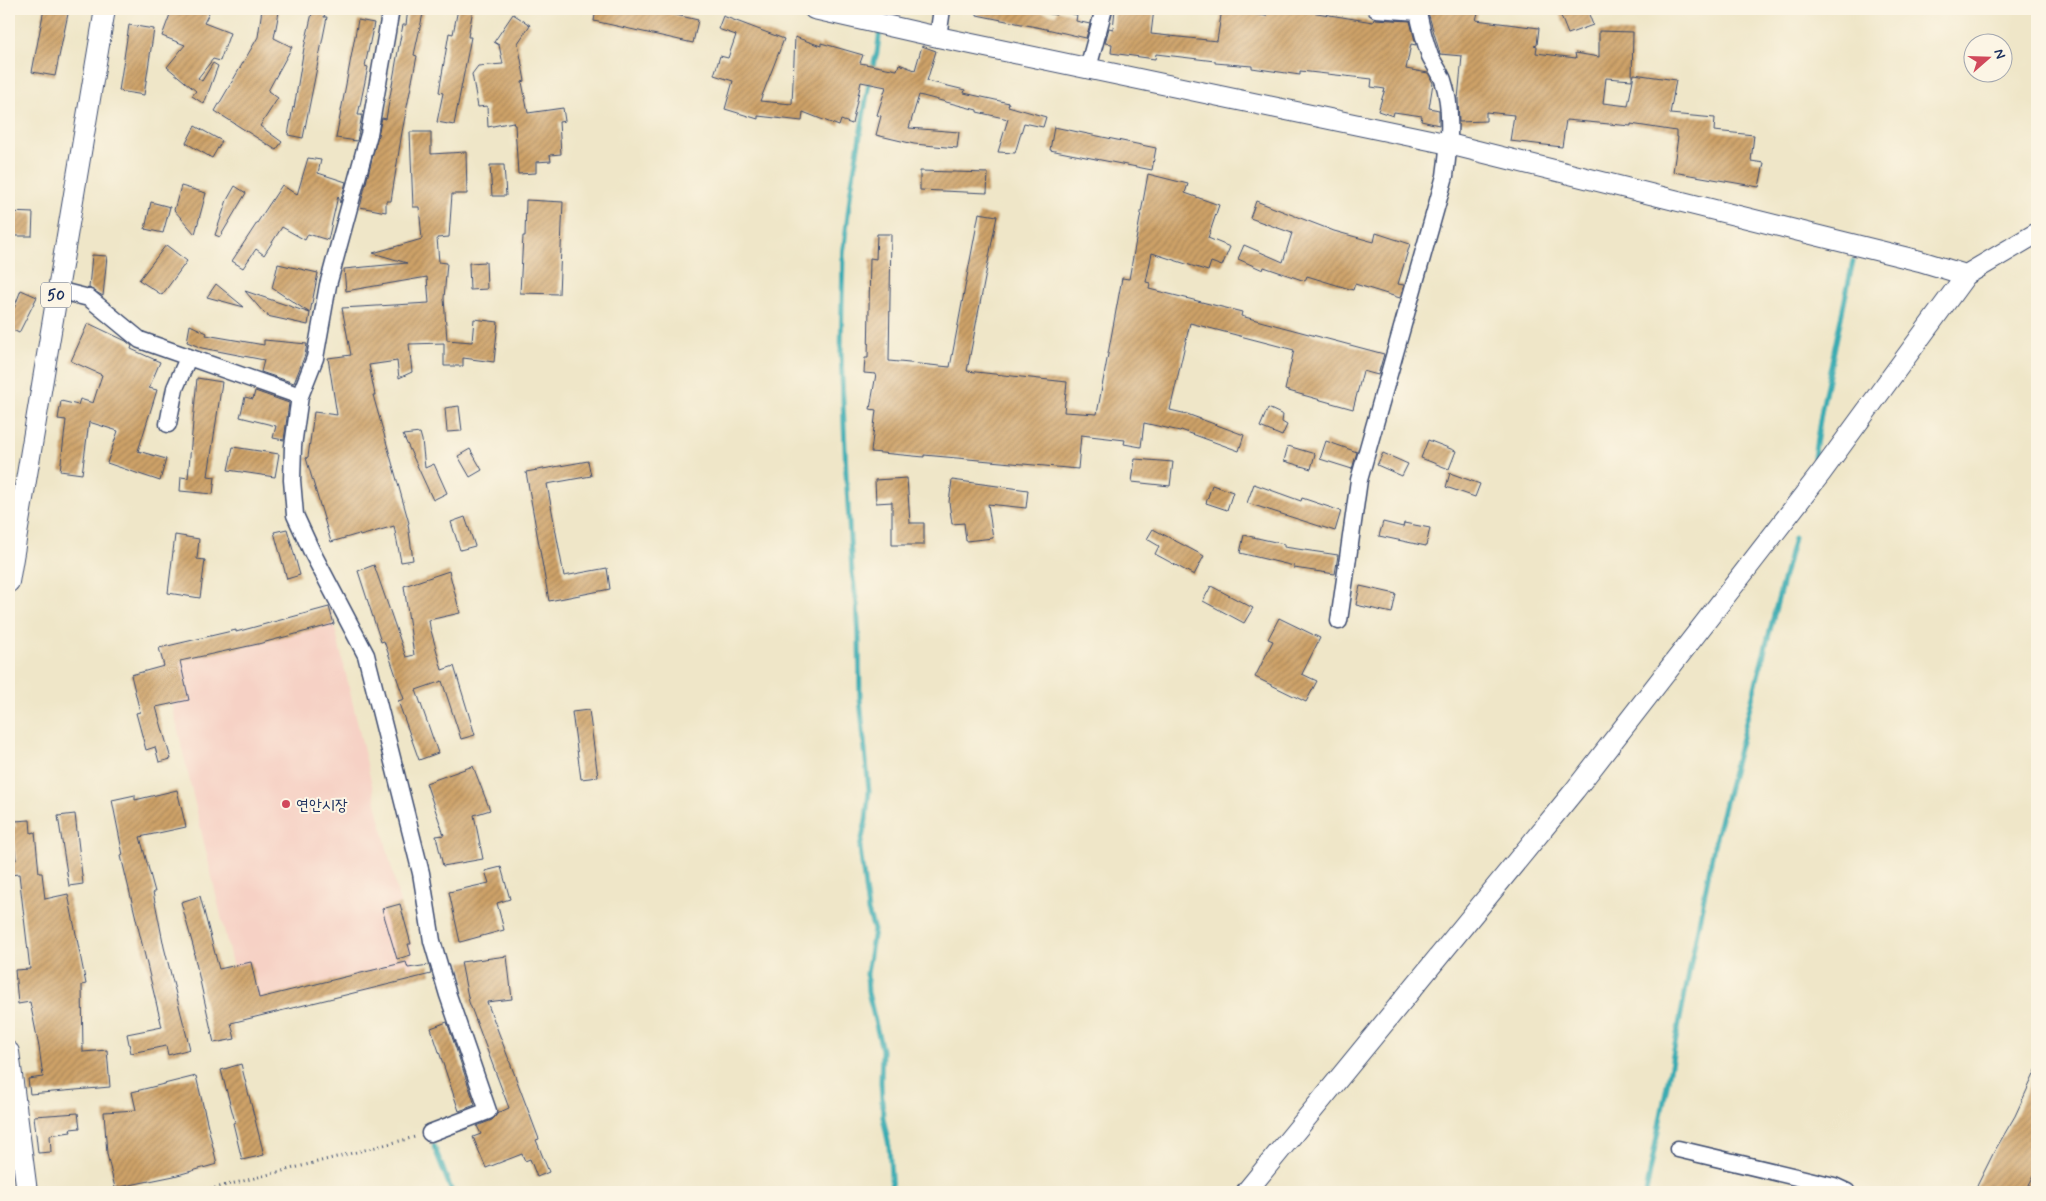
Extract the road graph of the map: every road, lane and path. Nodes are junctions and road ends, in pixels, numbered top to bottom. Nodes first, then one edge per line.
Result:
1 (105, 9) edge
2 (391, 9) edge
3 (814, 9) edge
4 (942, 9) edge
5 (1104, 9) edge
6 (1376, 9) edge
7 (938, 37) junction
8 (1088, 68) junction
9 (1449, 144) junction
10 (2037, 233) edge
11 (1966, 275) junction
12 (57, 290) junction
13 (188, 358) junction
14 (300, 396) junction
15 (168, 424) dead end
16 (9, 582) edge
17 (1338, 621) dead end
18 (9, 1052) edge
19 (430, 1133) joint
20 (1678, 1150) dead end
21 (27, 1192) edge
22 (200, 1192) edge
23 (1246, 1192) edge
24 (1847, 1192) edge

1 - 12 main road, 50
2 - 14 street
3 - 7 main road
4 - 7 street
5 - 8 street
6 - 9 street
7 - 8 main road
8 - 9 main road
9 - 11 main road
9 - 17 street
10 - 11 main road
11 - 23 main road
12 - 13 street
12 - 16 main road, 50
13 - 14 street
13 - 15 street
14 - 19 street
18 - 21 main road
19 - 22 path
20 - 24 street

